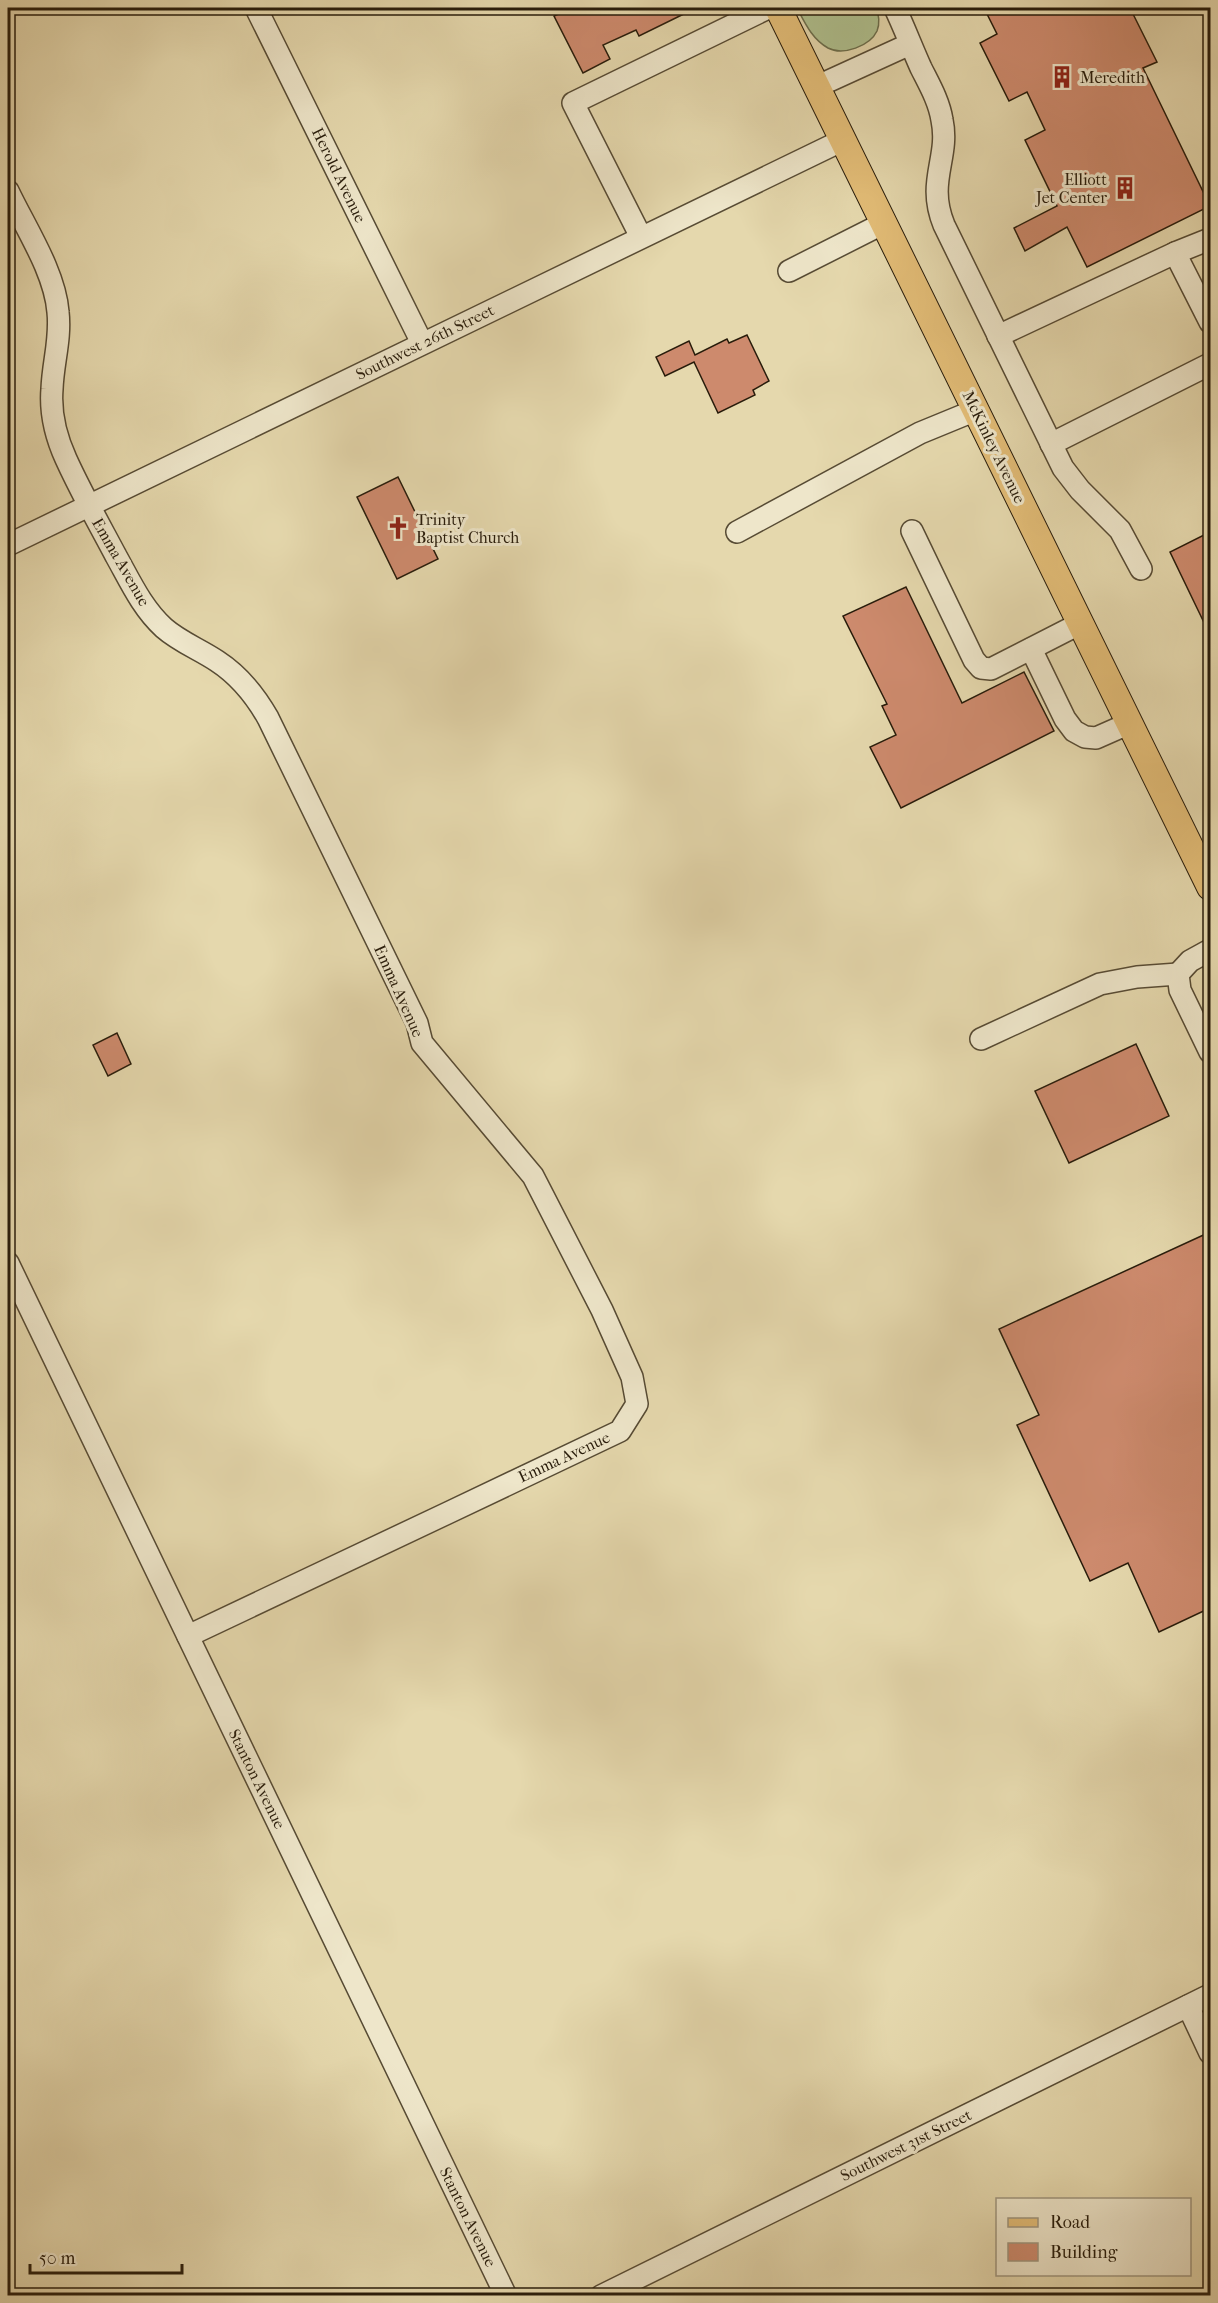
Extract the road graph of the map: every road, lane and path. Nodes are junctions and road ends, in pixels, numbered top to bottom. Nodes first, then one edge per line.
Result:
1 (256, 8) edge
2 (768, 8) edge
3 (778, 8) edge
4 (895, 8) edge
5 (910, 44) junction
6 (818, 86) junction
7 (843, 140) junction
8 (8, 191) edge
9 (884, 223) junction
10 (641, 237) junction
11 (1210, 239) edge
12 (1174, 252) junction
13 (789, 271) dead end
14 (1210, 322) edge
15 (998, 336) junction
16 (422, 343) junction
17 (1210, 364) edge
18 (976, 410) junction
19 (1051, 444) junction
20 (88, 505) junction
21 (912, 531) dead end
22 (737, 532) dead end
23 (8, 544) edge
24 (1141, 569) dead end
25 (1081, 623) junction
26 (1031, 649) junction
27 (1130, 723) junction
28 (1210, 887) edge
29 (1210, 950) edge
30 (1178, 974) junction
31 (981, 1040) dead end
32 (1210, 1052) edge
33 (8, 1263) edge
34 (188, 1636) junction
35 (1210, 1995) edge
36 (1188, 2006) junction
37 (1210, 2053) edge
38 (506, 2295) edge
39 (601, 2295) edge

1 - 16 street, Herold Avenue
2 - 10 street
3 - 6 main road, McKinley Avenue
4 - 5 street
5 - 6 street
5 - 15 street
6 - 7 main road, McKinley Avenue
7 - 9 main road, McKinley Avenue
7 - 10 street, Southwest 26th Street
8 - 20 street, Emma Avenue
9 - 13 street
9 - 18 main road, McKinley Avenue
10 - 16 street, Southwest 26th Street
11 - 12 street
12 - 14 street
12 - 15 street
15 - 19 street
16 - 20 street, Southwest 26th Street
17 - 19 street
18 - 22 street
18 - 25 main road, McKinley Avenue
19 - 24 street
20 - 23 street, Southwest 26th Street
20 - 34 street, Emma Avenue
21 - 26 street
25 - 26 street
25 - 27 main road, McKinley Avenue
26 - 27 street
27 - 28 main road, McKinley Avenue
29 - 30 street
30 - 31 street
30 - 32 street
33 - 34 street, Stanton Avenue
34 - 38 street, Stanton Avenue
35 - 36 street, Southwest 31st Street
36 - 37 street
36 - 39 street, Southwest 31st Street

